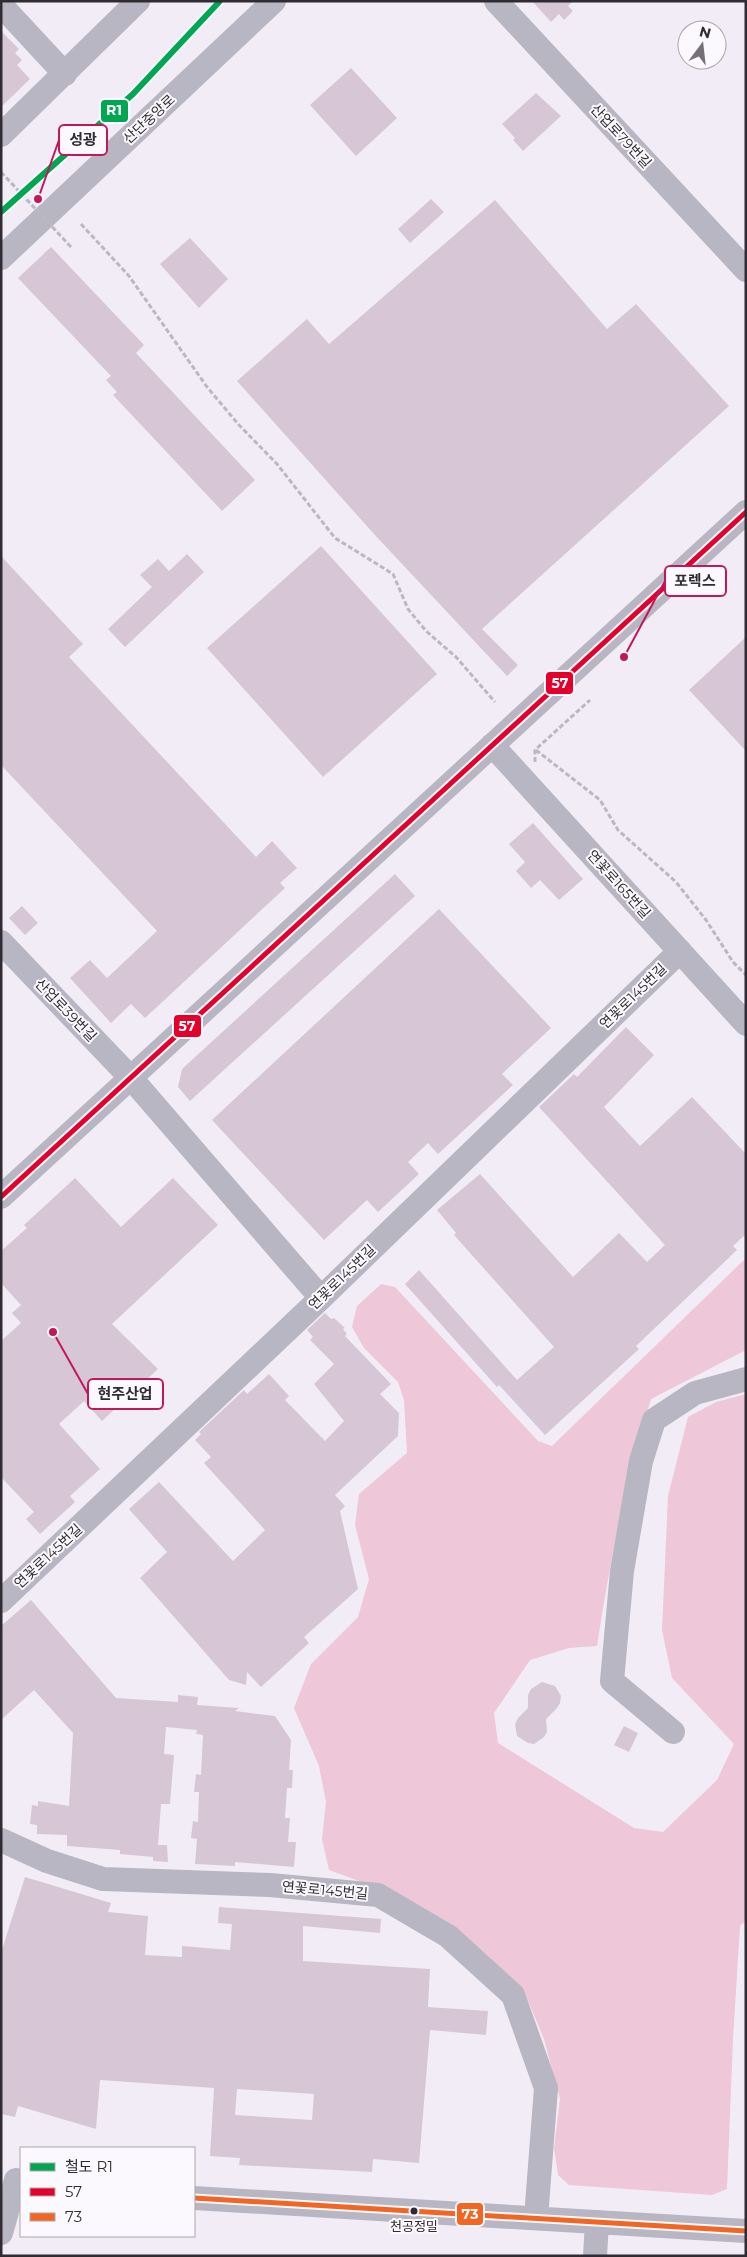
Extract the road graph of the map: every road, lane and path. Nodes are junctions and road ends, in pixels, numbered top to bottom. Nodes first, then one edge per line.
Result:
1 (138, 1) edge
2 (274, 1) edge
3 (496, 1) edge
4 (1, 6) edge
5 (65, 74) junction
6 (1, 135) edge
7 (1, 172) edge
8 (80, 224) dead end
9 (71, 246) dead end
10 (1, 258) edge
11 (746, 270) edge
12 (746, 512) edge
13 (590, 700) dead end
14 (494, 702) dead end
15 (492, 745) junction
16 (1, 942) edge
17 (680, 951) junction
18 (746, 975) edge
19 (746, 1024) edge
20 (131, 1078) junction
21 (1, 1197) edge
22 (321, 1298) junction
23 (746, 1379) edge
24 (1, 1601) edge
25 (673, 1732) dead end
26 (1, 1840) edge
27 (13, 2180) edge
28 (195, 2198) edge
29 (536, 2218) junction
30 (597, 2222) junction
31 (746, 2231) edge
32 (1, 2233) edge
33 (596, 2256) edge

1 - 5 street
2 - 10 street, 산단중앙로
3 - 11 street, 산업로79번길
4 - 5 street
5 - 6 street
7 - 9 path, bridge
8 - 14 path
12 - 15 street
13 - 18 path
15 - 17 street, 연꽃로165번길
15 - 20 street
16 - 20 street, 산업로39번길
17 - 19 street, 연꽃로165번길
17 - 22 street, 연꽃로145번길
20 - 21 street
20 - 22 street, 산업로39번길
22 - 24 street, 연꽃로145번길
23 - 25 street
26 - 29 street, 연꽃로145번길
27 - 32 street
28 - 29 street
29 - 30 street
30 - 31 street
30 - 33 street

